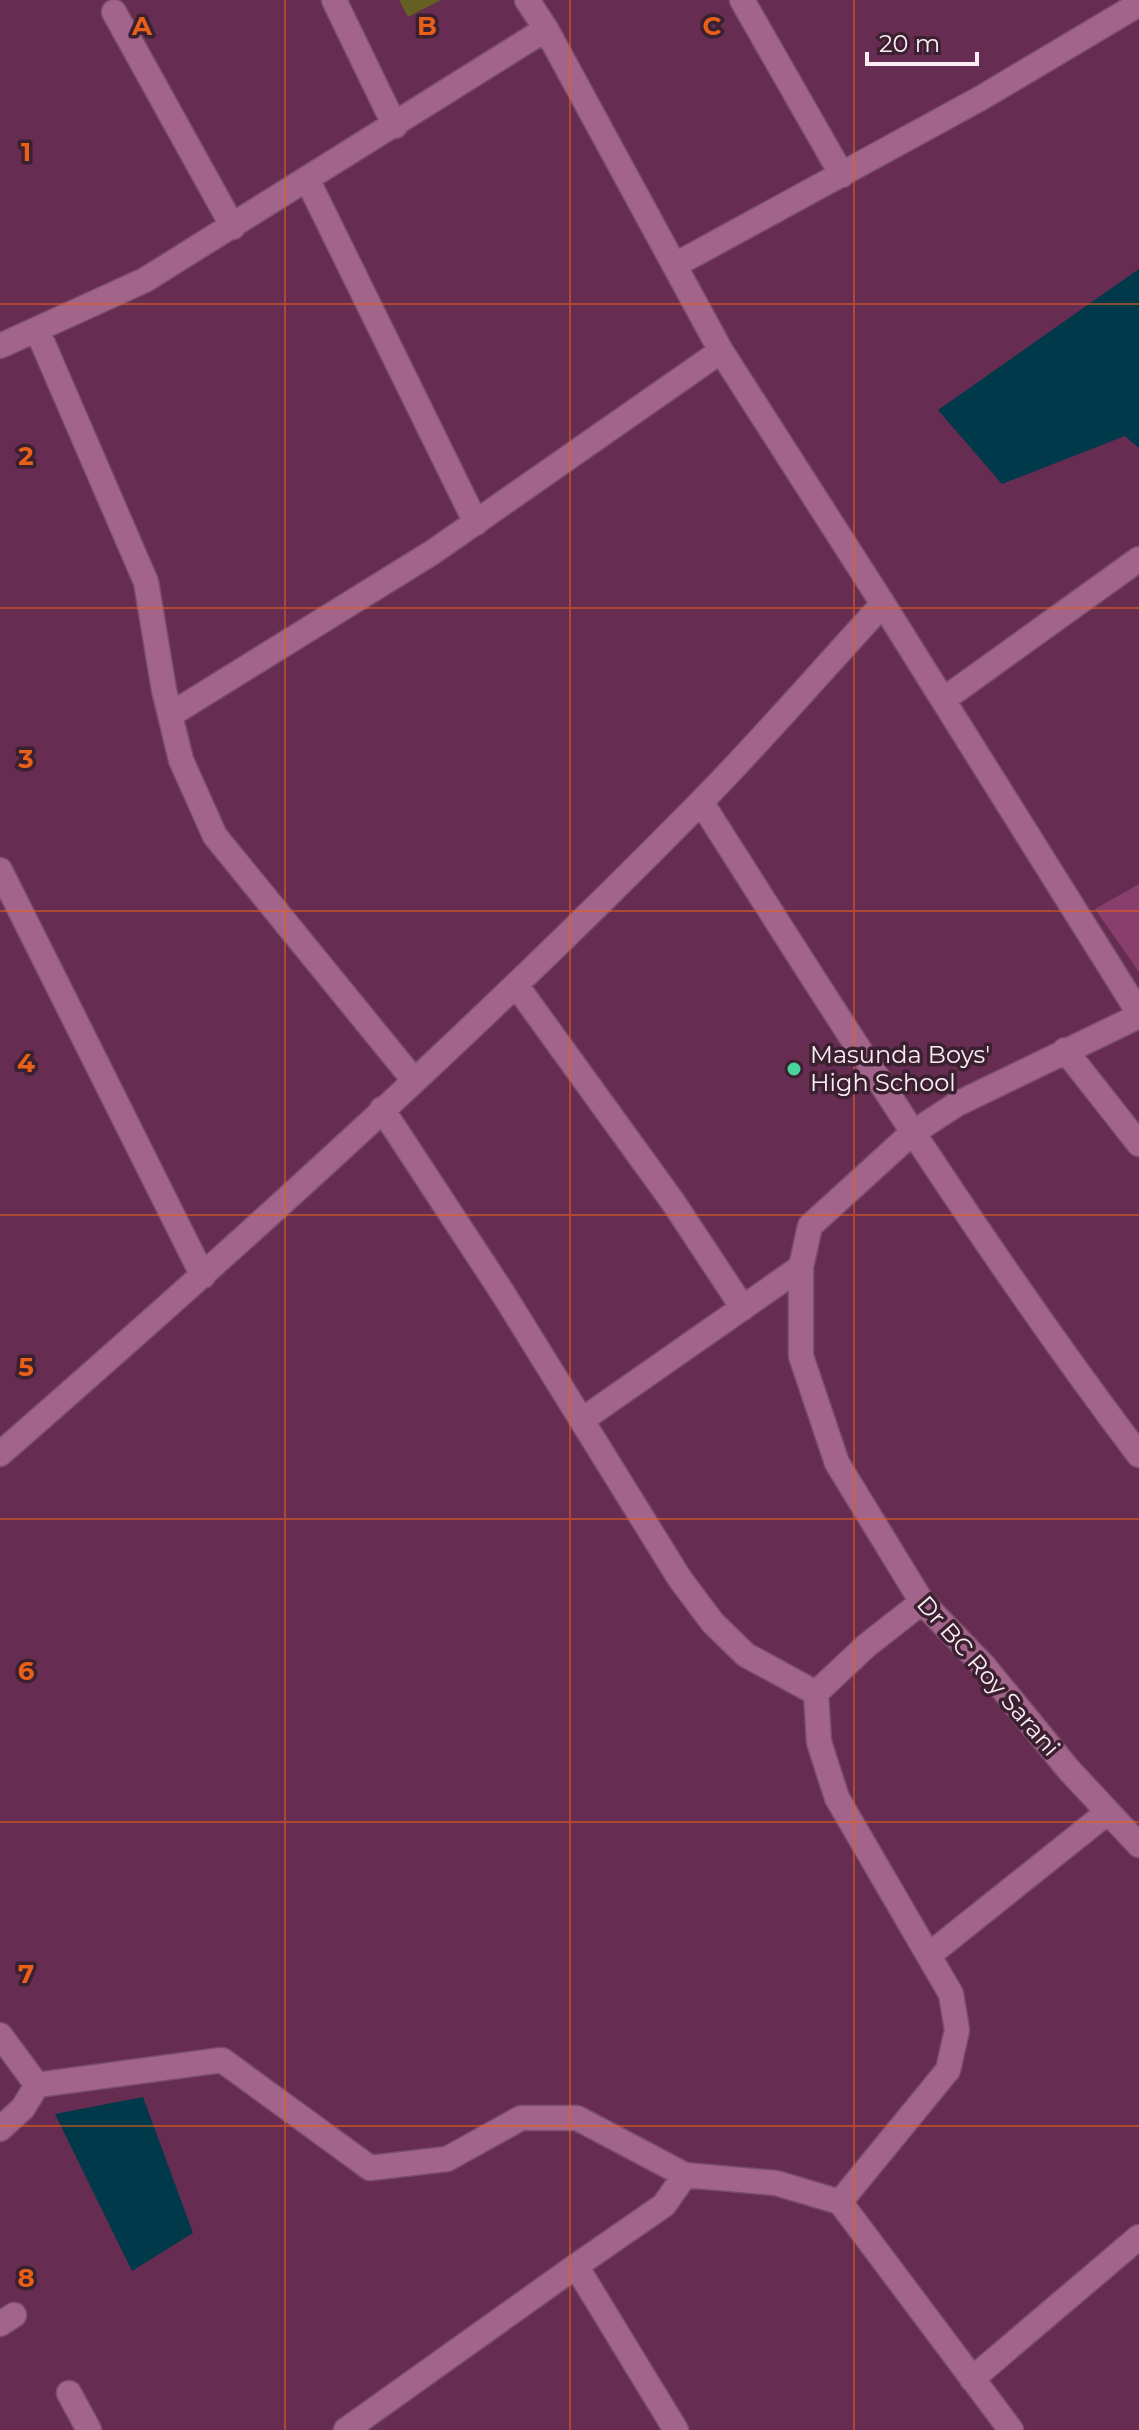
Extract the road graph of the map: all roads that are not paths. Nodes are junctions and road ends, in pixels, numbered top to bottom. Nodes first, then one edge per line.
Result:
1 (334, 0) edge
2 (527, 0) edge
3 (742, 0) edge
4 (1139, 4) edge
5 (114, 12) dead end
6 (546, 29) junction
7 (395, 126) junction
8 (842, 175) junction
9 (308, 181) junction
10 (233, 227) junction
11 (675, 265) junction
12 (38, 332) junction
13 (0, 346) edge
14 (721, 351) junction
15 (476, 523) junction
16 (1139, 559) edge
17 (883, 604) junction
18 (943, 700) junction
19 (170, 715) junction
20 (701, 802) junction
21 (0, 870) edge
22 (516, 985) junction
23 (1139, 1015) edge
24 (1065, 1050) junction
25 (413, 1079) junction
26 (382, 1109) junction
27 (911, 1134) junction
28 (1139, 1144) edge
29 (801, 1267) junction
30 (203, 1276) junction
31 (743, 1308) junction
32 (582, 1420) junction
33 (0, 1454) edge
34 (1139, 1455) edge
35 (922, 1602) junction
36 (816, 1693) junction
37 (1108, 1812) junction
38 (1139, 1845) edge
39 (929, 1955) junction
40 (0, 2035) edge
41 (37, 2085) junction
42 (0, 2129) edge
43 (685, 2175) junction
44 (840, 2202) junction
45 (1139, 2237) edge
46 (576, 2266) junction
47 (972, 2379) junction
48 (69, 2393) dead end
49 (89, 2430) edge
50 (346, 2430) edge
51 (676, 2430) edge
52 (1011, 2430) edge

1 - 7 street
2 - 6 street
3 - 8 street
4 - 8 street
5 - 10 street
6 - 7 street
6 - 11 street
7 - 9 street
8 - 11 street
9 - 10 street
9 - 15 street
10 - 12 street
11 - 14 street
12 - 13 street
12 - 19 street
14 - 15 street
14 - 17 street
15 - 19 street
16 - 18 street
17 - 18 street
17 - 20 street
18 - 23 street
19 - 25 street
20 - 22 street
20 - 27 street
21 - 30 street
22 - 25 street
22 - 31 street
23 - 24 street, Dr BC Roy Sarani
24 - 27 street, Dr BC Roy Sarani
24 - 28 street
25 - 26 street
26 - 30 street
26 - 32 street
27 - 29 street, Dr BC Roy Sarani
27 - 34 street
29 - 31 street
29 - 35 street, Dr BC Roy Sarani
30 - 33 street
31 - 32 street
32 - 36 street
35 - 36 street
35 - 37 street, Dr BC Roy Sarani
36 - 39 street
37 - 38 street, Dr BC Roy Sarani
37 - 39 street
39 - 44 street
40 - 41 street
41 - 42 street
41 - 43 street
43 - 44 street
43 - 46 street
44 - 47 street
45 - 47 street
46 - 50 street
46 - 51 street
47 - 52 street
48 - 49 street

